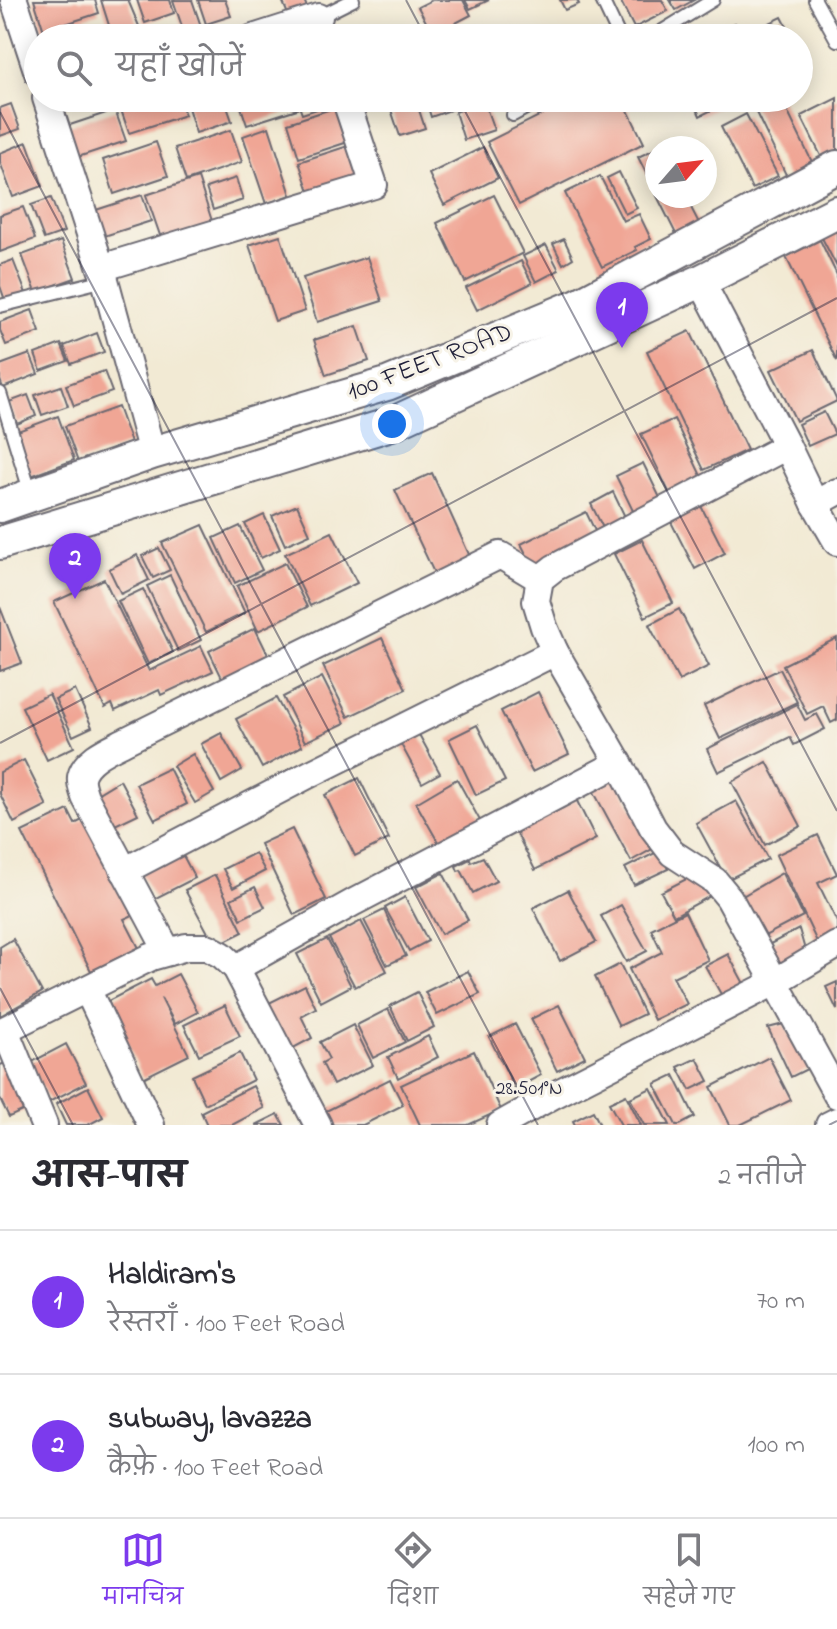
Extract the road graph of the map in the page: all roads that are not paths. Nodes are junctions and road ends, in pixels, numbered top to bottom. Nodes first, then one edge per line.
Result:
1 (14, 0) edge
2 (353, 0) edge
3 (602, 0) edge
4 (713, 0) edge
5 (815, 0) edge
6 (319, 18) edge
7 (299, 24) edge
8 (613, 24) edge
9 (674, 24) edge
10 (24, 30) edge
11 (837, 40) edge
12 (57, 112) edge
13 (350, 112) edge
14 (518, 112) edge
15 (513, 115) dead end
16 (837, 167) edge
17 (837, 212) edge
18 (103, 274) junction
19 (701, 281) junction
20 (0, 306) edge
21 (0, 393) edge
22 (787, 446) junction
23 (152, 453) junction
24 (31, 494) junction
25 (826, 498) edge
26 (0, 506) edge
27 (837, 542) edge
28 (0, 543) edge
29 (540, 579) junction
30 (555, 652) junction
31 (619, 763) junction
32 (124, 871) junction
33 (837, 945) edge
34 (168, 952) junction
35 (236, 968) junction
36 (775, 982) junction
37 (87, 989) junction
38 (2, 1031) edge
39 (837, 1095) edge
40 (837, 1121) edge
41 (44, 1125) edge
42 (151, 1125) edge
43 (318, 1125) edge
44 (500, 1125) edge
45 (829, 1125) edge

1 - 10 street
2 - 6 lane
3 - 8 lane
4 - 9 lane
5 - 11 lane
6 - 7 street
12 - 18 street
13 - 18 street
14 - 15 lane
16 - 23 street, 100 FEET ROAD
17 - 19 street, 100 FEET ROAD
18 - 20 lane
18 - 23 street
19 - 22 street
19 - 28 street, 100 FEET ROAD
21 - 24 lane
22 - 25 street
22 - 29 street
23 - 24 street, 100 FEET ROAD
24 - 26 street, 100 FEET ROAD
25 - 27 street
29 - 30 street
29 - 32 street
30 - 31 street
30 - 32 street
31 - 35 street
31 - 36 street
32 - 34 street
33 - 36 street
34 - 35 street
34 - 37 street
35 - 43 street
36 - 39 street
36 - 44 street
37 - 38 street
37 - 42 street
38 - 41 street
40 - 45 street

